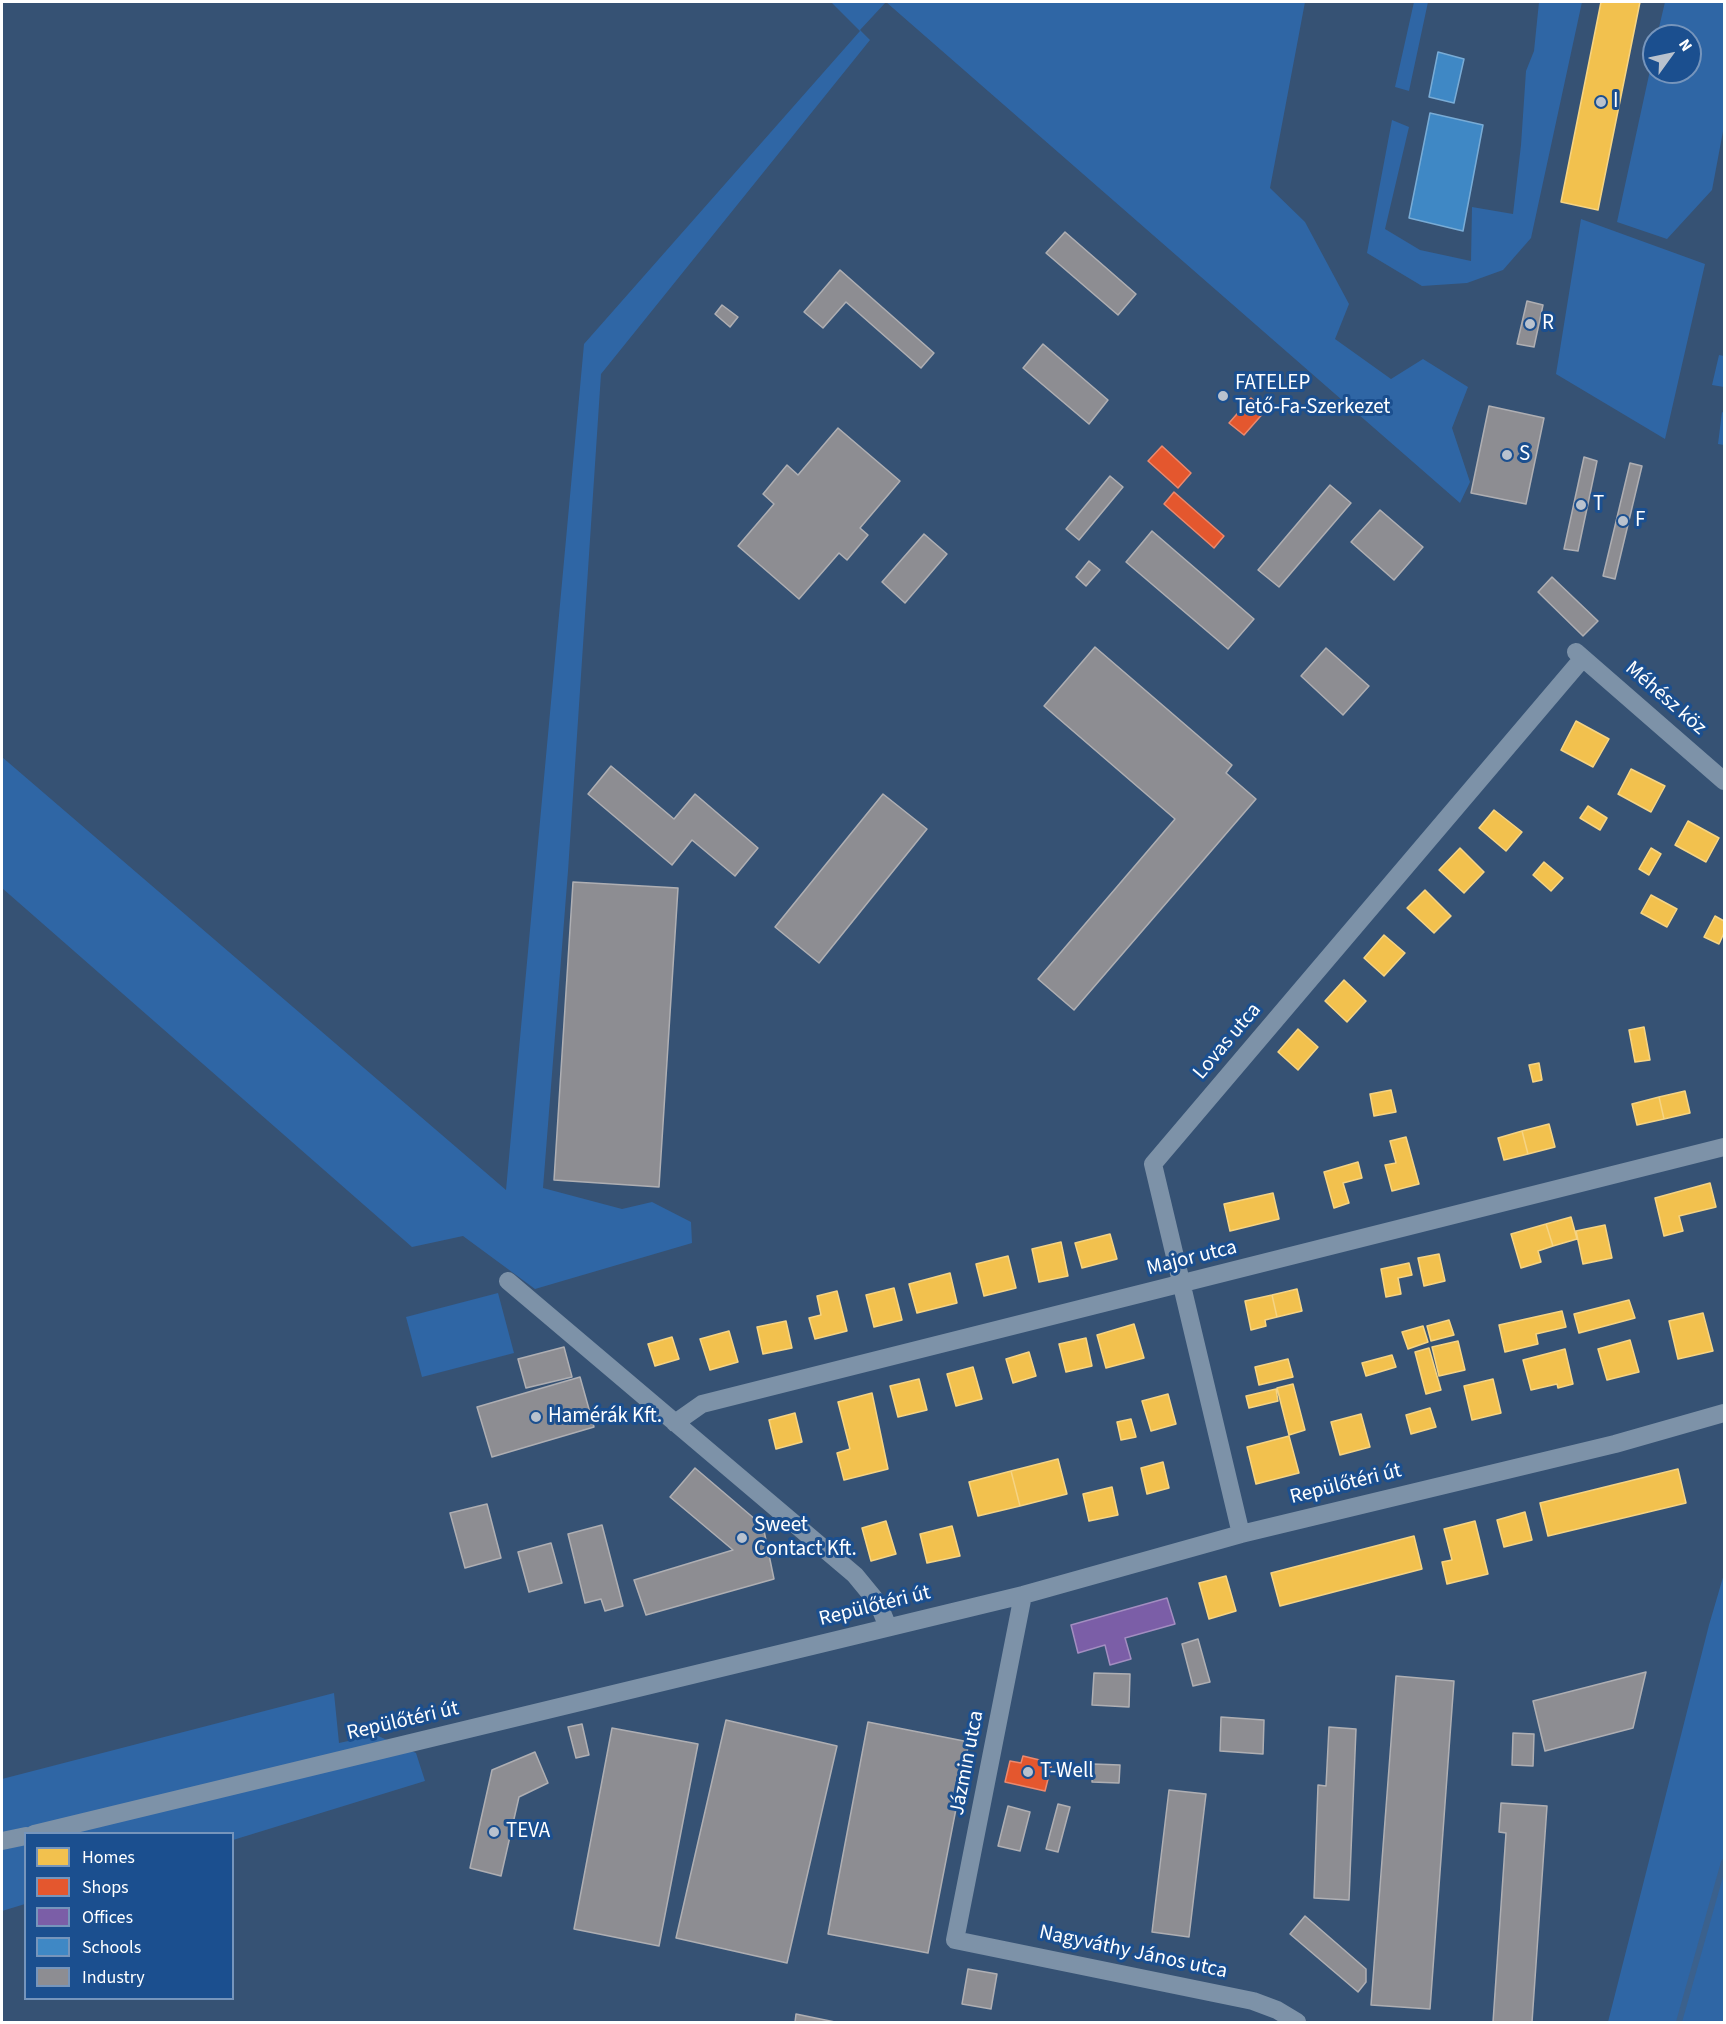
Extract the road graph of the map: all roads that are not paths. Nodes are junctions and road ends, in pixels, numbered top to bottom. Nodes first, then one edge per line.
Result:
1 (1579, 655) joint
2 (1725, 781) edge
3 (1725, 1147) edge
4 (508, 1281) dead end
5 (1181, 1286) junction
6 (1725, 1413) edge
7 (675, 1423) junction
8 (1241, 1534) junction
9 (1023, 1595) junction
10 (888, 1627) junction
11 (38, 1832) edge
12 (24, 1836) edge
13 (2, 1841) edge
14 (955, 1940) joint
15 (1297, 2022) edge

1 - 2 street, Méhész köz
1 - 5 street, Lovas utca
3 - 5 street, Major utca
4 - 7 street
5 - 7 street, Major utca
5 - 8 street, Lovas utca
6 - 8 street, Repülőtéri út
7 - 10 street
8 - 9 street, Repülőtéri út
9 - 10 street, Repülőtéri út
9 - 14 street, Jázmin utca
10 - 11 street, Repülőtéri út
12 - 13 street
14 - 15 street, Nagyváthy János utca

